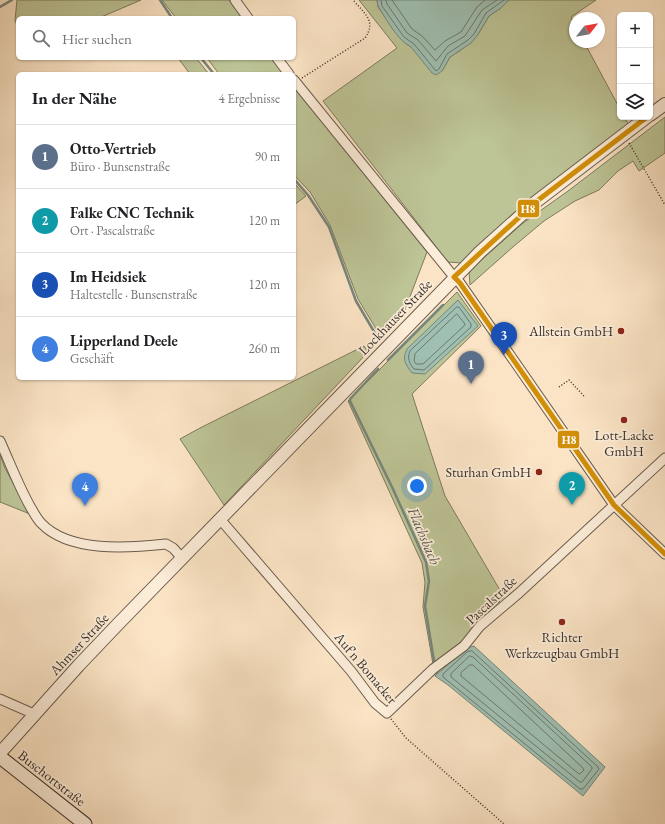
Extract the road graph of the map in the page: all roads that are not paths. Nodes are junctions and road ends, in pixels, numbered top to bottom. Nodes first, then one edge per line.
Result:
1 (235, 0) edge
2 (247, 16) edge
3 (278, 60) edge
4 (288, 72) edge
5 (296, 82) edge
6 (665, 104) edge
7 (653, 113) edge
8 (643, 120) edge
9 (454, 277) junction
10 (0, 441) edge
11 (665, 458) edge
12 (614, 505) junction
13 (220, 519) junction
14 (665, 554) edge
15 (182, 558) junction
16 (0, 699) edge
17 (387, 713) joint
18 (34, 714) junction
19 (0, 753) edge
20 (0, 757) edge
21 (85, 824) edge

1 - 2 street
3 - 4 street
5 - 9 street
6 - 7 street
8 - 9 street, Lockhauser Straße
9 - 12 street
9 - 13 street, Lockhauser Straße
10 - 15 street
11 - 12 street, Pascalstraße
12 - 14 street
12 - 17 street, Pascalstraße
13 - 15 street, Lockhauser Straße
13 - 17 street, Auf'n Bomacker
15 - 18 street, Ahmser Straße
16 - 18 street
18 - 19 street, Ahmser Straße
20 - 21 main road, Buschortstraße

